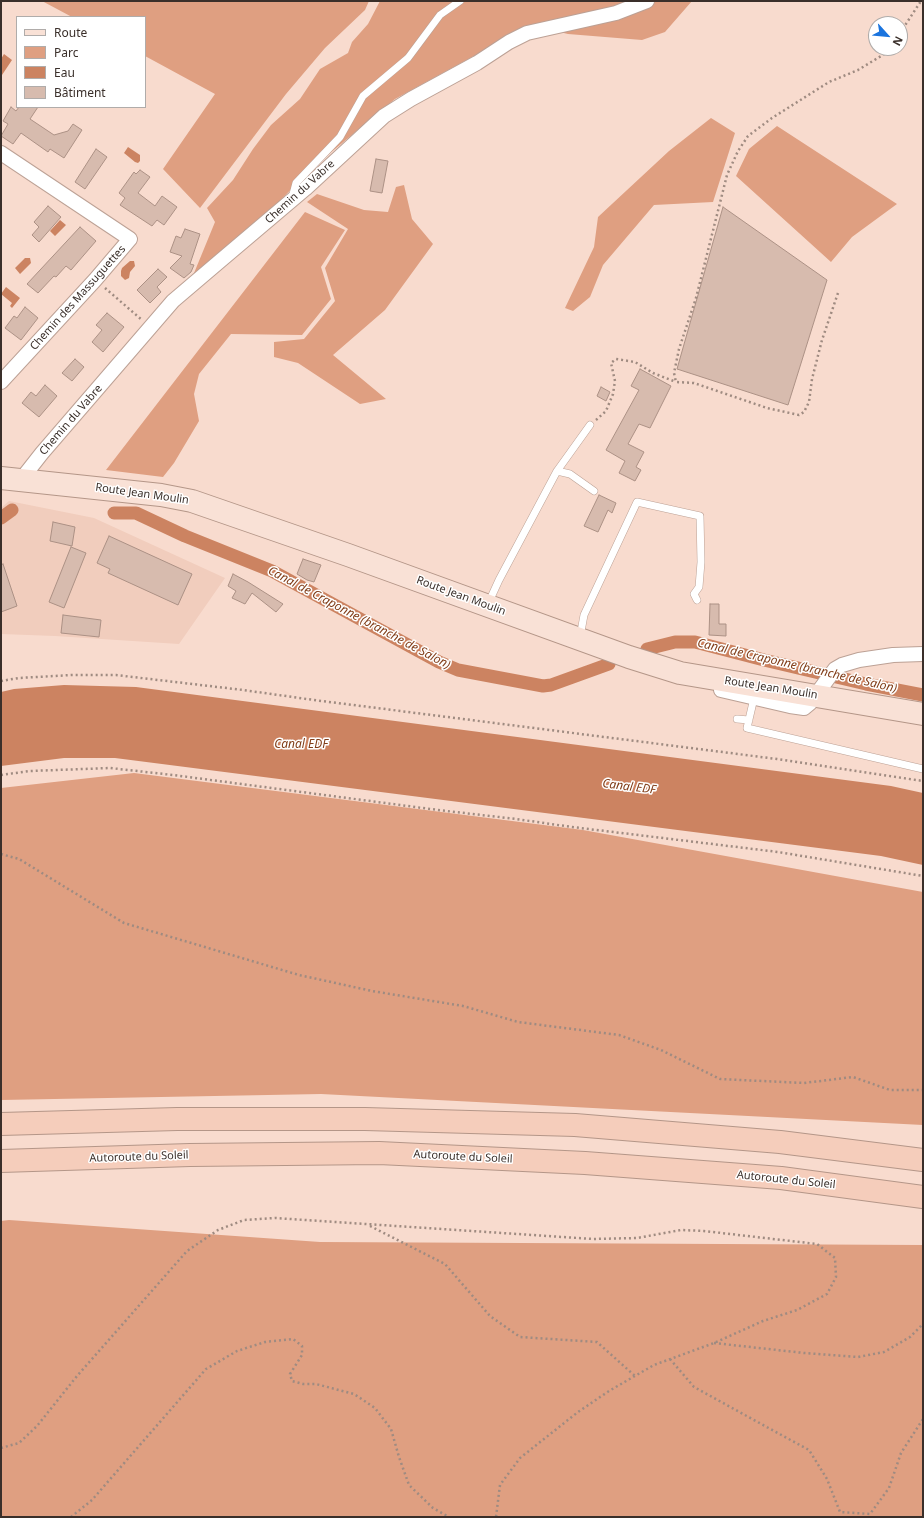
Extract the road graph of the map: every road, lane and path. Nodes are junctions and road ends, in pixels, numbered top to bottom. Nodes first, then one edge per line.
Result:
1 (460, 1) edge
2 (647, 1) edge
3 (921, 1) edge
4 (908, 21) edge
5 (881, 56) edge
6 (1, 153) edge
7 (290, 202) junction
8 (95, 280) junction
9 (838, 293) dead end
10 (150, 328) junction
11 (1, 382) edge
12 (676, 382) junction
13 (590, 425) joint
14 (557, 470) junction
15 (11, 480) edge
16 (594, 491) dead end
17 (697, 600) dead end
18 (487, 606) junction
19 (580, 639) junction
20 (923, 654) edge
21 (655, 665) junction
22 (1, 681) edge
23 (820, 688) junction
24 (754, 698) junction
25 (923, 714) edge
26 (737, 719) dead end
27 (749, 720) junction
28 (923, 769) edge
29 (1, 775) edge
30 (923, 781) edge
31 (1, 854) edge
32 (923, 876) edge
33 (923, 1090) edge
34 (1, 1124) edge
35 (923, 1160) edge
36 (1, 1161) edge
37 (923, 1197) edge
38 (369, 1225) junction
39 (923, 1324) edge
40 (714, 1342) junction
41 (670, 1359) junction
42 (635, 1376) junction
43 (923, 1419) edge
44 (1, 1448) edge
45 (71, 1517) edge
46 (449, 1517) edge
47 (496, 1517) edge

1 - 7 lane
2 - 7 street, Chemin du Vabre
3 - 4 path
5 - 12 path
6 - 8 street, Chemin des Massuguettes
7 - 10 street, Chemin du Vabre
8 - 10 path
8 - 11 street, Chemin des Massuguettes
9 - 12 path
10 - 15 street, Chemin du Vabre
12 - 13 path
13 - 14 lane
14 - 16 lane
14 - 18 lane
15 - 18 main road, Route Jean Moulin
17 - 19 lane
18 - 19 main road, Route Jean Moulin
19 - 21 main road, Route Jean Moulin
20 - 23 street
21 - 23 main road, Route Jean Moulin
21 - 24 street
22 - 30 path
23 - 24 street
23 - 25 main road, Route Jean Moulin
24 - 27 lane
26 - 27 lane
27 - 28 lane
29 - 32 path
31 - 33 path
34 - 35 highway
36 - 37 highway, Autoroute du Soleil
38 - 40 path
38 - 42 path
38 - 44 path
39 - 40 path
40 - 41 path
41 - 42 path
41 - 43 path
42 - 47 path
45 - 46 path

